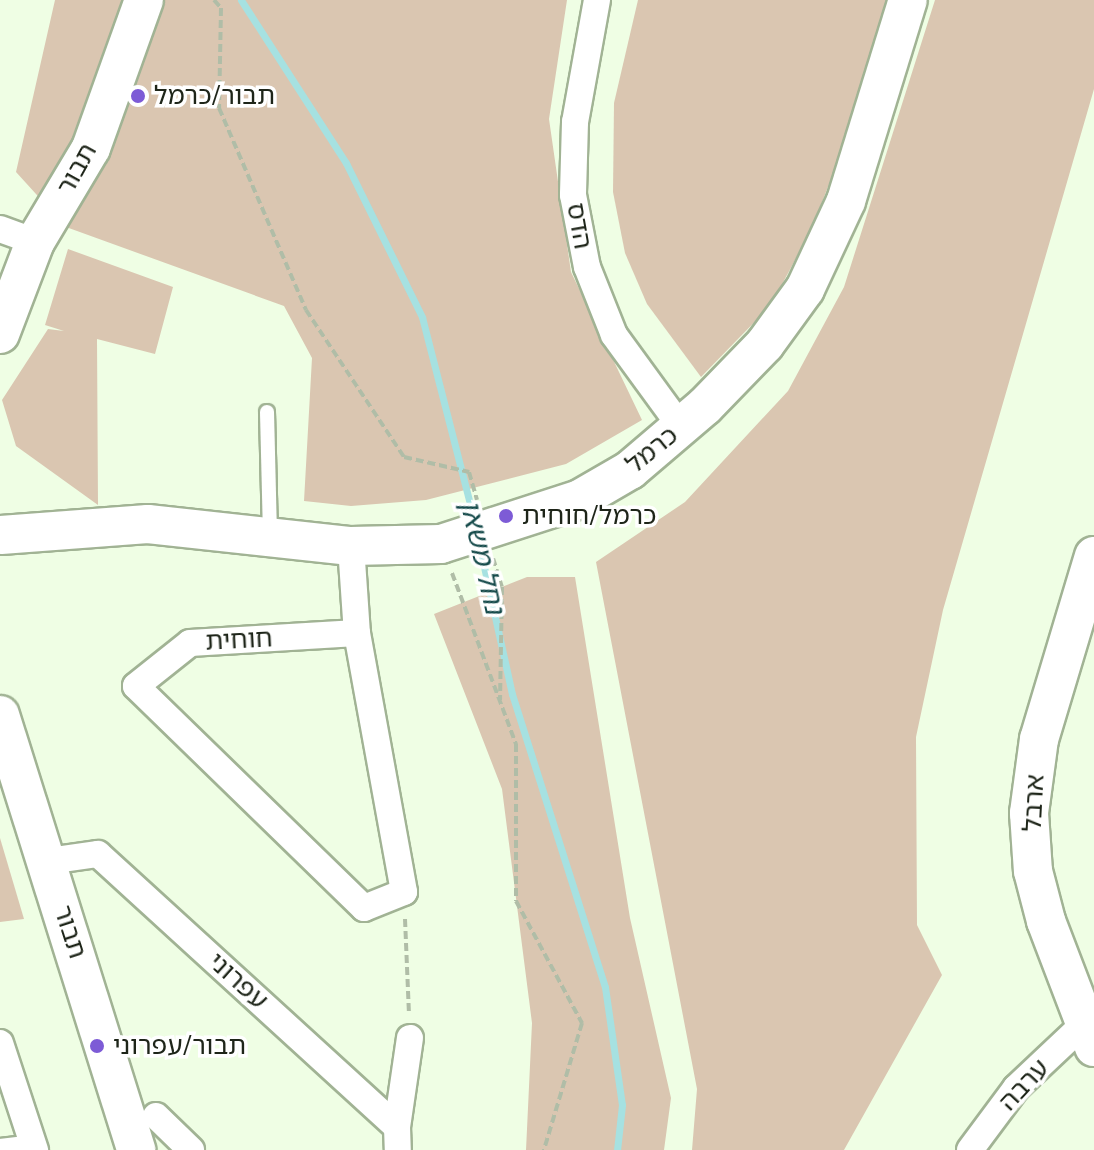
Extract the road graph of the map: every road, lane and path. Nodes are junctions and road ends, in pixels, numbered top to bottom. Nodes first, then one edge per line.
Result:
1 (144, 0) edge
2 (214, 0) edge
3 (597, 0) edge
4 (908, 0) edge
5 (0, 229) edge
6 (35, 242) junction
7 (0, 334) edge
8 (267, 412) dead end
9 (681, 427) junction
10 (480, 510) dead end
11 (0, 527) edge
12 (270, 535) junction
13 (441, 544) junction
14 (351, 546) junction
15 (491, 550) dead end
16 (1094, 556) edge
17 (357, 633) junction
18 (500, 702) junction
19 (0, 715) edge
20 (48, 861) junction
21 (404, 892) junction
22 (1089, 1036) edge
23 (410, 1038) joint
24 (0, 1043) edge
25 (156, 1116) dead end
26 (398, 1138) edge
27 (0, 1146) edge
28 (33, 1146) edge
29 (136, 1150) edge
30 (191, 1150) edge
31 (544, 1150) edge
32 (970, 1150) edge

1 - 6 street, תבור
2 - 10 path
3 - 9 street, הדס
4 - 9 street, כרמל
5 - 6 street
6 - 7 street, תבור
8 - 12 lane
9 - 13 street, כרמל
11 - 12 street, כרמל
12 - 14 street, כרמל
13 - 14 street, כרמל
13 - 18 path
14 - 17 street
15 - 18 path
16 - 22 street, ארבל
17 - 21 street
17 - 21 street, חוחית
18 - 31 path
19 - 20 street, תבור
20 - 26 street, עפרוני
20 - 29 street, תבור
21 - 23 path
22 - 32 street, ערבה
23 - 26 street
24 - 28 street
25 - 30 street
27 - 28 lane

